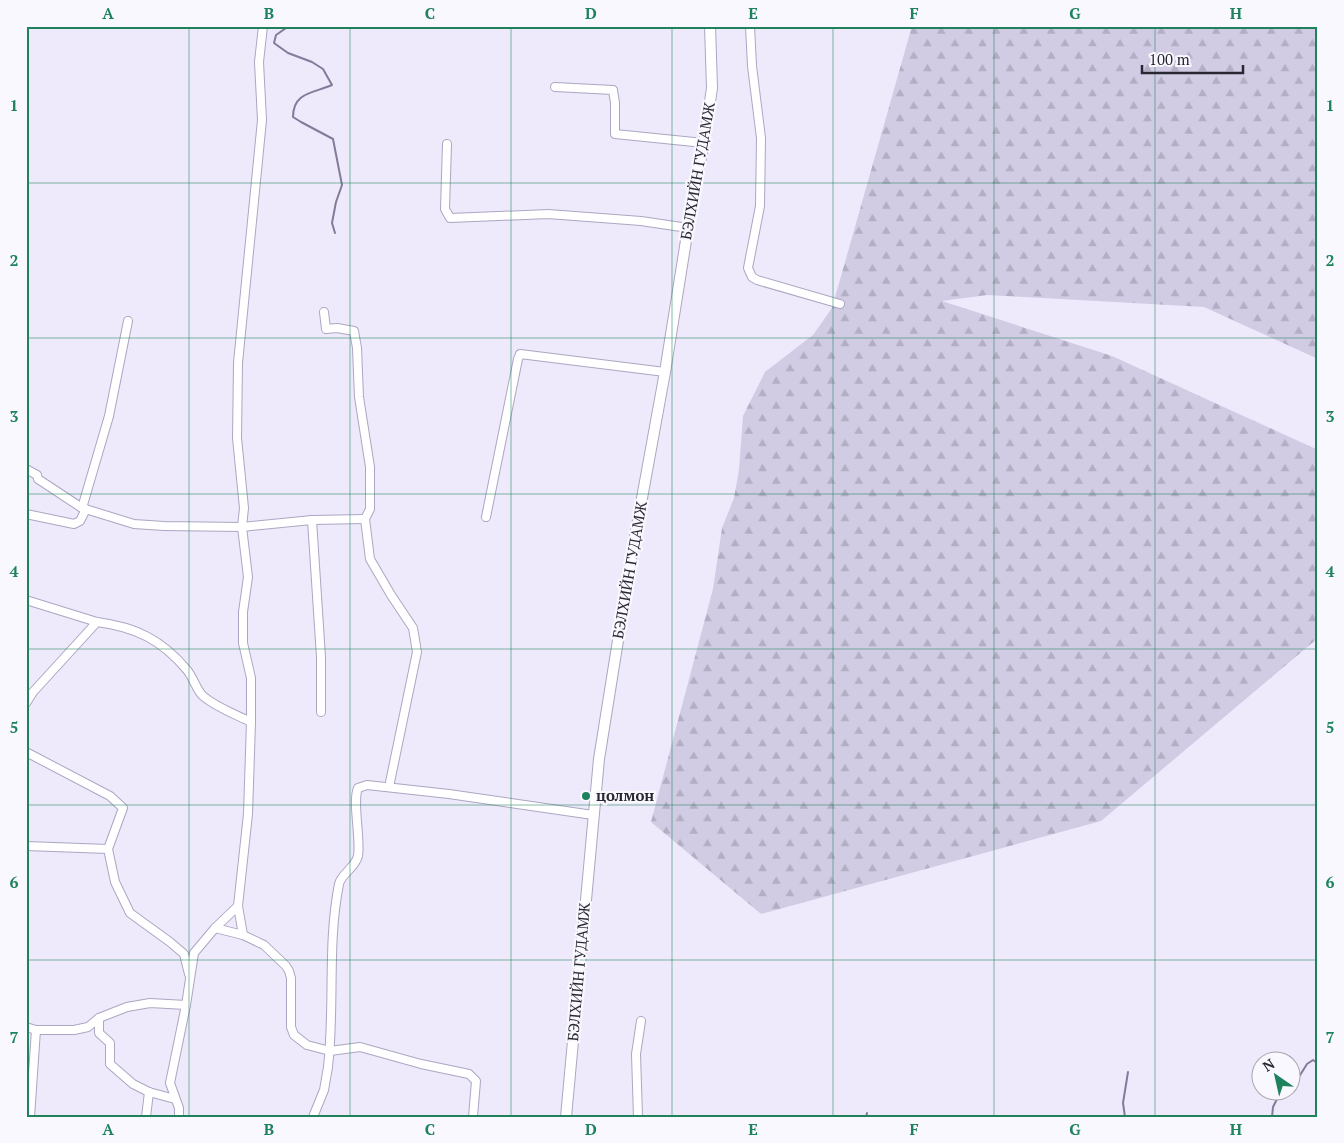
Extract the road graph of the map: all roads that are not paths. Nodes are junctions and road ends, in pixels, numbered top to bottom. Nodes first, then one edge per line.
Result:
1 (263, 26) edge
2 (710, 26) edge
3 (750, 26) edge
4 (555, 87) dead end
5 (704, 143) junction
6 (448, 144) dead end
7 (688, 228) junction
8 (840, 304) dead end
9 (324, 312) dead end
10 (128, 321) dead end
11 (665, 372) junction
12 (26, 470) edge
13 (84, 508) junction
14 (26, 514) edge
15 (486, 517) dead end
16 (365, 519) junction
17 (312, 520) junction
18 (242, 527) junction
19 (26, 600) edge
20 (97, 622) junction
21 (26, 703) edge
22 (321, 712) dead end
23 (251, 722) junction
24 (26, 752) edge
25 (389, 787) junction
26 (593, 814) junction
27 (26, 846) edge
28 (108, 848) junction
29 (238, 906) junction
30 (215, 928) junction
31 (243, 936) junction
32 (190, 976) junction
33 (186, 1005) junction
34 (99, 1018) junction
35 (640, 1021) dead end
36 (26, 1027) edge
37 (36, 1030) junction
38 (330, 1050) junction
39 (149, 1092) junction
40 (175, 1099) junction
41 (30, 1117) edge
42 (146, 1117) edge
43 (178, 1117) edge
44 (313, 1117) edge
45 (473, 1117) edge
46 (566, 1117) edge
47 (638, 1117) edge

1 - 18 street
2 - 5 main road, БЭЛХИЙН ГУДАМЖ
3 - 8 street
4 - 5 street
5 - 7 main road, БЭЛХИЙН ГУДАМЖ
6 - 7 street
7 - 11 main road, БЭЛХИЙН ГУДАМЖ
9 - 16 street
10 - 13 street
11 - 15 street
11 - 26 main road, БЭЛХИЙН ГУДАМЖ
12 - 13 street
13 - 14 street
13 - 18 street
16 - 17 street
16 - 25 street
17 - 18 street
17 - 22 street
18 - 23 street
19 - 20 street
20 - 21 street
20 - 23 street
23 - 29 street
24 - 28 street
25 - 26 street
25 - 38 street
26 - 46 main road, БЭЛХИЙН ГУДАМЖ
27 - 28 street
28 - 32 street
29 - 30 street
29 - 31 street
30 - 31 street
30 - 32 street
31 - 38 street
32 - 33 street
33 - 34 street
33 - 40 street
34 - 37 street
34 - 39 street
35 - 47 street
36 - 37 street
37 - 41 street
38 - 44 street
38 - 45 street
39 - 40 street
39 - 42 street
40 - 43 street

